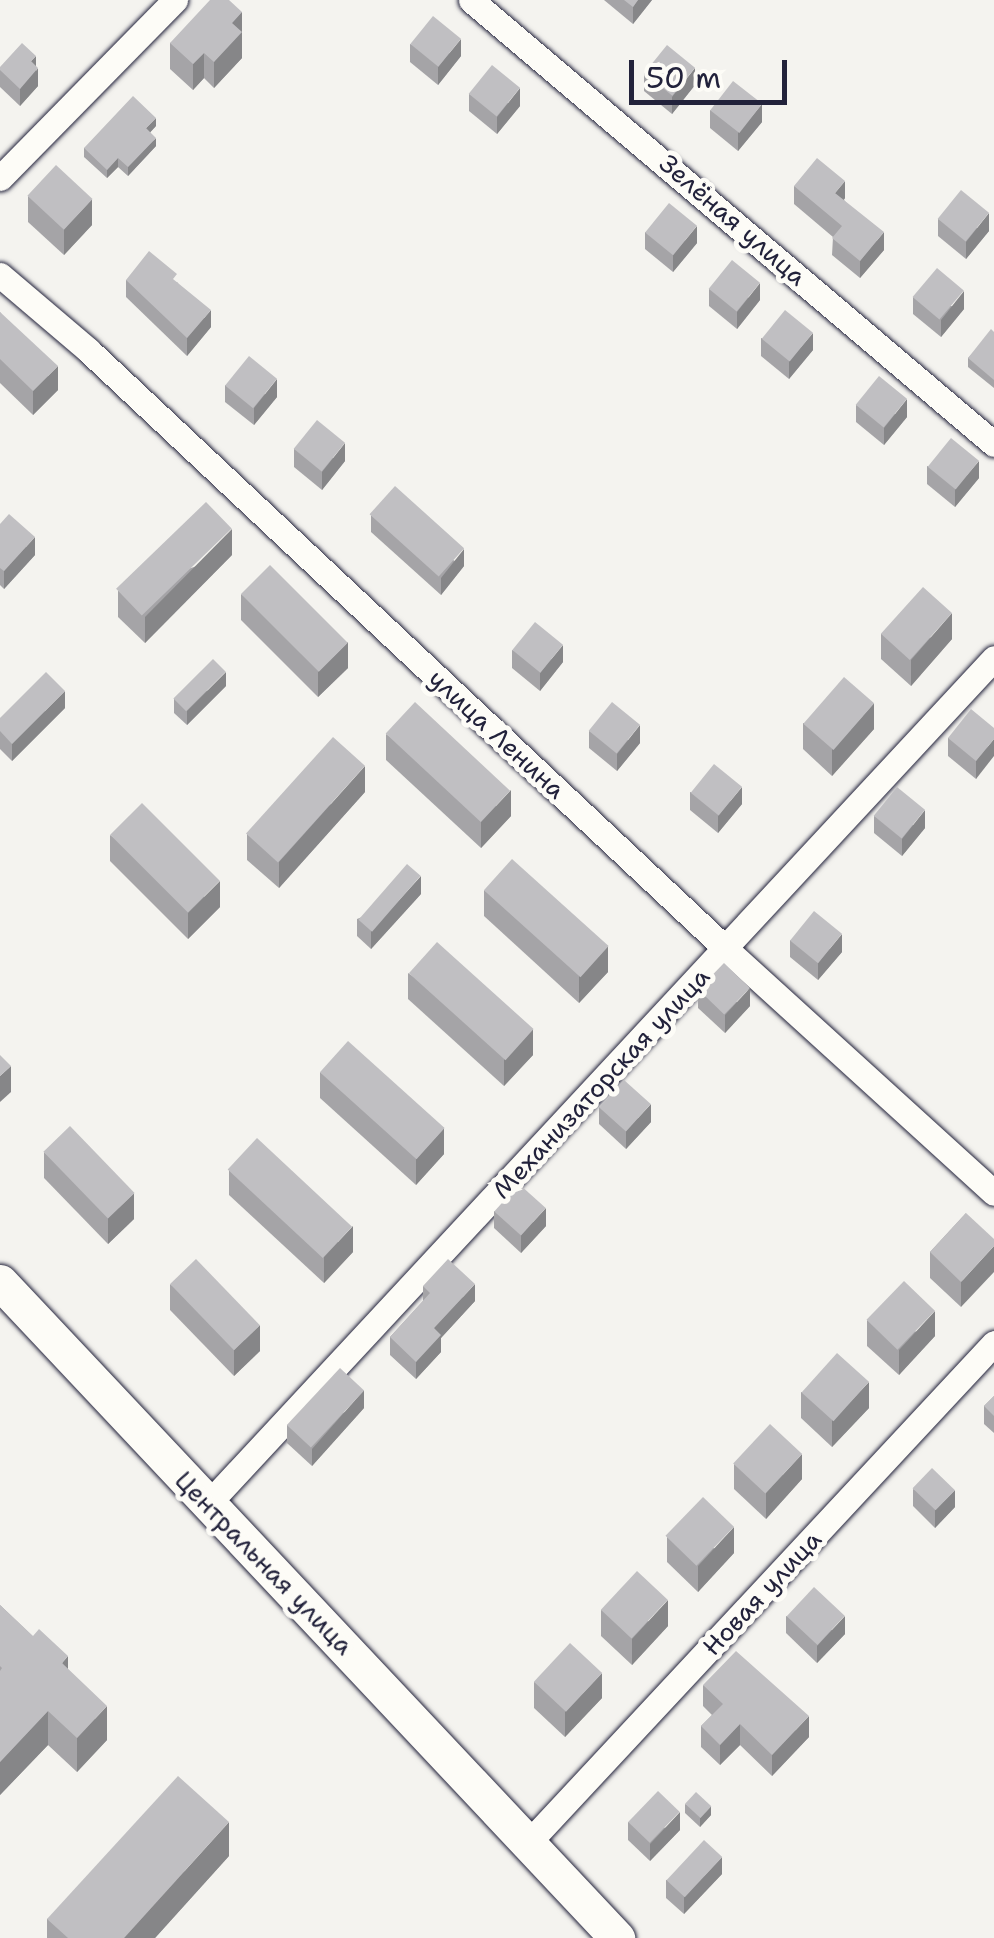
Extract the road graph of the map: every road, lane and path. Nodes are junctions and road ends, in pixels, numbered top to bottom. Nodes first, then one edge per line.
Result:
1 (175, 0) edge
2 (471, 0) edge
3 (0, 178) edge
4 (0, 275) edge
5 (994, 444) edge
6 (994, 658) edge
7 (726, 949) junction
8 (994, 1193) edge
9 (0, 1282) edge
10 (994, 1343) edge
11 (207, 1505) junction
12 (530, 1842) junction
13 (617, 1938) edge

1 - 3 street
2 - 5 street, Зелёная улица
4 - 7 street, улица Ленина
6 - 7 street, Механизаторская улица
7 - 8 street, улица Ленина
7 - 11 street, Механизаторская улица
9 - 11 street, Центральная улица
10 - 12 street, Новая улица
11 - 12 street, Центральная улица
12 - 13 street, Центральная улица

